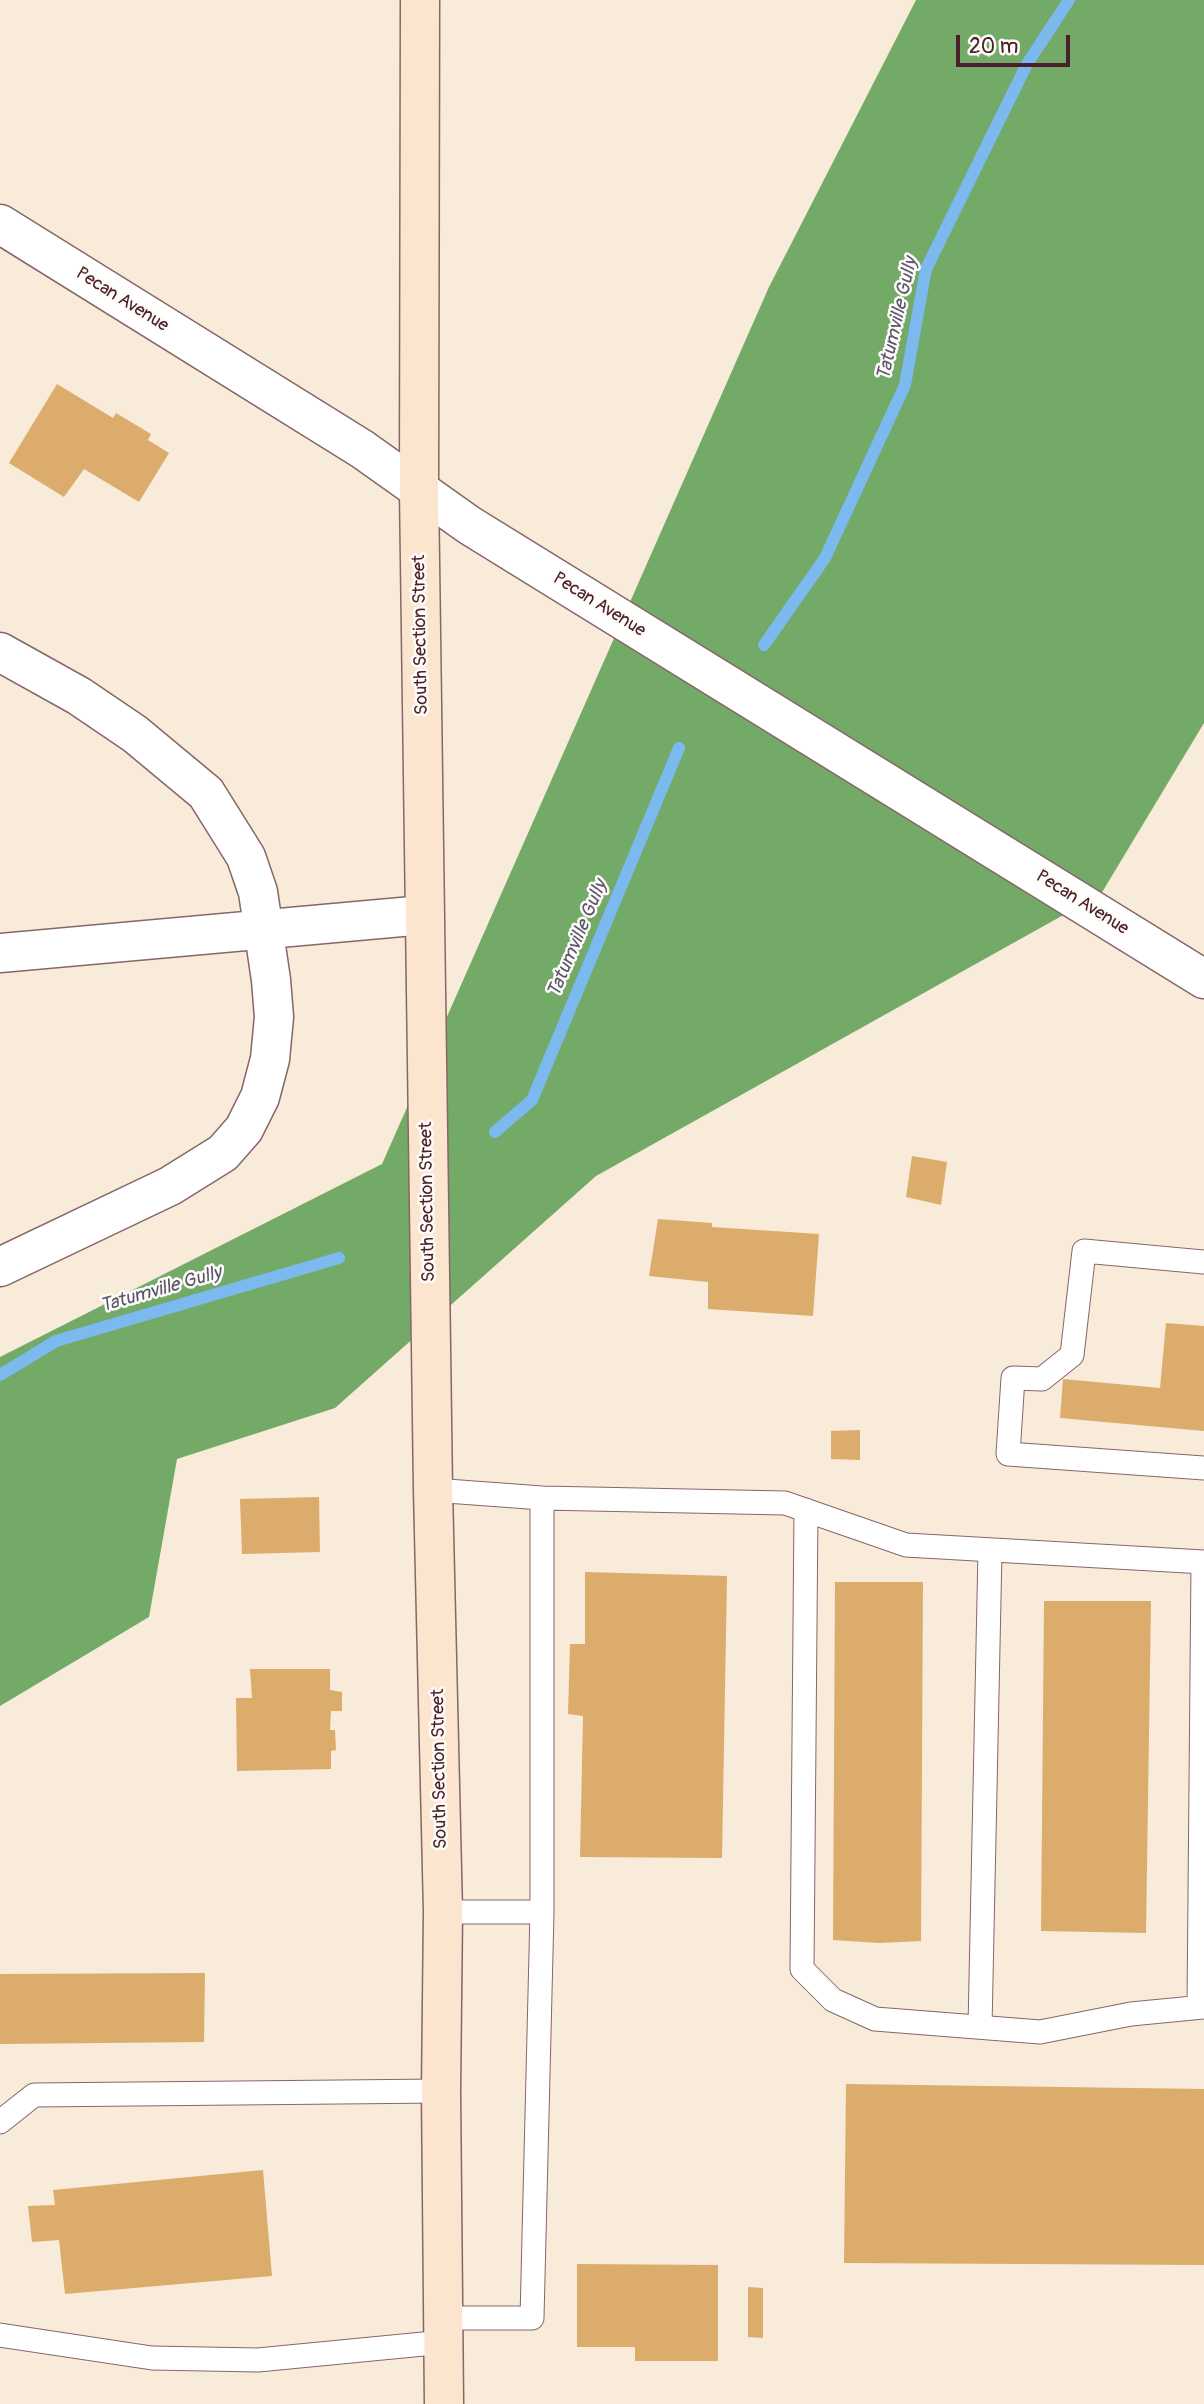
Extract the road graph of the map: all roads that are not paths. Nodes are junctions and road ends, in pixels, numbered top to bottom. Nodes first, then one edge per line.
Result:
1 (420, 0) edge
2 (0, 224) edge
3 (419, 490) junction
4 (0, 652) edge
5 (424, 915) junction
6 (263, 930) junction
7 (0, 953) edge
8 (1204, 979) edge
9 (1204, 1262) edge
10 (0, 1267) edge
11 (1204, 1468) edge
12 (433, 1490) junction
13 (542, 1498) junction
14 (806, 1510) junction
15 (990, 1550) junction
16 (1204, 1562) edge
17 (443, 1912) junction
18 (542, 1912) junction
19 (1201, 2007) edge
20 (980, 2027) junction
21 (441, 2091) junction
22 (0, 2122) edge
23 (444, 2330) junction
24 (0, 2335) edge
25 (444, 2404) edge

1 - 3 street, South Section Street
2 - 3 street, Pecan Avenue
3 - 5 street, South Section Street
3 - 8 street, Pecan Avenue
4 - 6 street
5 - 6 street
5 - 12 street, South Section Street
6 - 7 street
6 - 10 street
9 - 11 lane
12 - 13 lane
12 - 17 street, South Section Street
13 - 14 lane
13 - 18 lane
14 - 15 lane
14 - 20 lane
15 - 16 lane
15 - 20 lane
16 - 19 lane
17 - 18 lane
17 - 21 street, South Section Street
18 - 23 lane
19 - 20 lane
21 - 22 lane
21 - 23 street, South Section Street
23 - 24 lane
23 - 25 street, South Section Street

